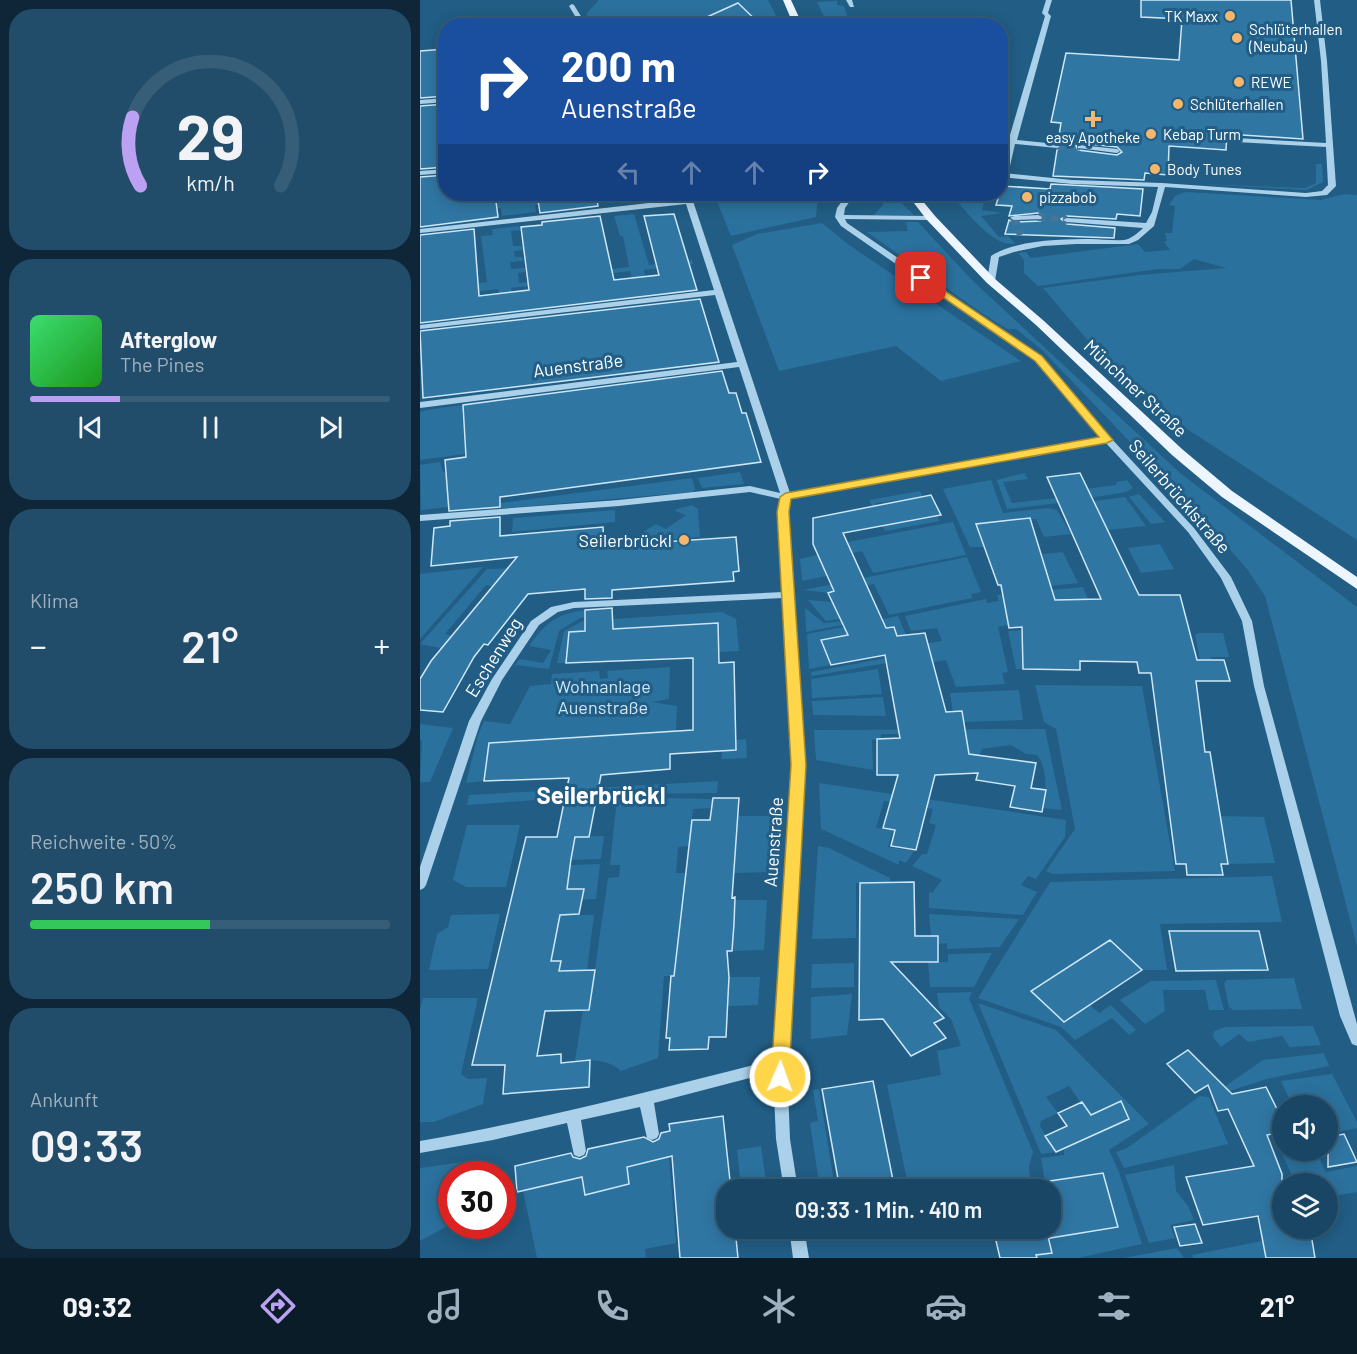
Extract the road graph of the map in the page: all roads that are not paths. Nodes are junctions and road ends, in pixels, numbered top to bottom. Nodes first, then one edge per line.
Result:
1 (787, 0) edge
2 (1049, 0) edge
3 (1317, 0) edge
4 (572, 6) dead end
5 (580, 18) edge
6 (795, 18) edge
7 (438, 101) edge
8 (420, 102) edge
9 (1236, 140) dead end
10 (1012, 142) junction
11 (1330, 145) junction
12 (1057, 146) tunnel mouth
13 (1080, 147) tunnel mouth
14 (1117, 151) dead end
15 (1008, 157) edge
16 (438, 172) edge
17 (420, 173) edge
18 (1008, 176) edge
19 (1162, 185) junction
20 (656, 201) edge
21 (689, 201) edge
22 (846, 201) edge
23 (918, 201) edge
24 (839, 217) junction
25 (931, 218) junction
26 (1014, 218) dead end
27 (1038, 218) tunnel mouth
28 (1066, 220) tunnel mouth
29 (1150, 226) junction
30 (420, 231) edge
31 (1021, 235) tunnel mouth
32 (1026, 246) junction
33 (991, 281) junction
34 (718, 292) junction
35 (420, 327) edge
36 (741, 364) junction
37 (420, 405) edge
38 (1107, 440) junction
39 (786, 497) junction
40 (420, 518) edge
41 (1357, 584) edge
42 (788, 595) junction
43 (420, 885) edge
44 (1357, 1040) edge
45 (780, 1064) junction
46 (646, 1099) junction
47 (573, 1116) junction
48 (652, 1134) dead end
49 (420, 1147) edge
50 (579, 1151) dead end
51 (789, 1179) edge
52 (798, 1239) edge
53 (801, 1258) edge

1 - 6 main road
2 - 10 street
3 - 11 street
4 - 5 street
7 - 8 street
9 - 11 street
10 - 12 street
10 - 15 street
11 - 19 street
13 - 14 street
16 - 17 street
18 - 19 street
19 - 29 street
20 - 30 street, Auenstraße
21 - 34 street, Auenstraße
22 - 24 street
23 - 25 main road, Münchner Straße
24 - 25 street
24 - 38 street, Seilerbrücklstraße
25 - 33 main road, Münchner Straße
26 - 27 street
28 - 29 street
29 - 32 street
31 - 32 street
32 - 33 street
33 - 41 main road, Münchner Straße
34 - 35 street
34 - 36 street, Auenstraße
36 - 37 street, Auenstraße
36 - 39 street, Auenstraße
38 - 39 street
38 - 44 street, Seilerbrücklstraße
39 - 40 street
39 - 42 street, Auenstraße
42 - 43 street, Eschenweg
42 - 45 street, Auenstraße
45 - 46 street
45 - 51 street, Auenstraße
46 - 47 street
46 - 48 street
47 - 49 street
47 - 50 street
52 - 53 street

